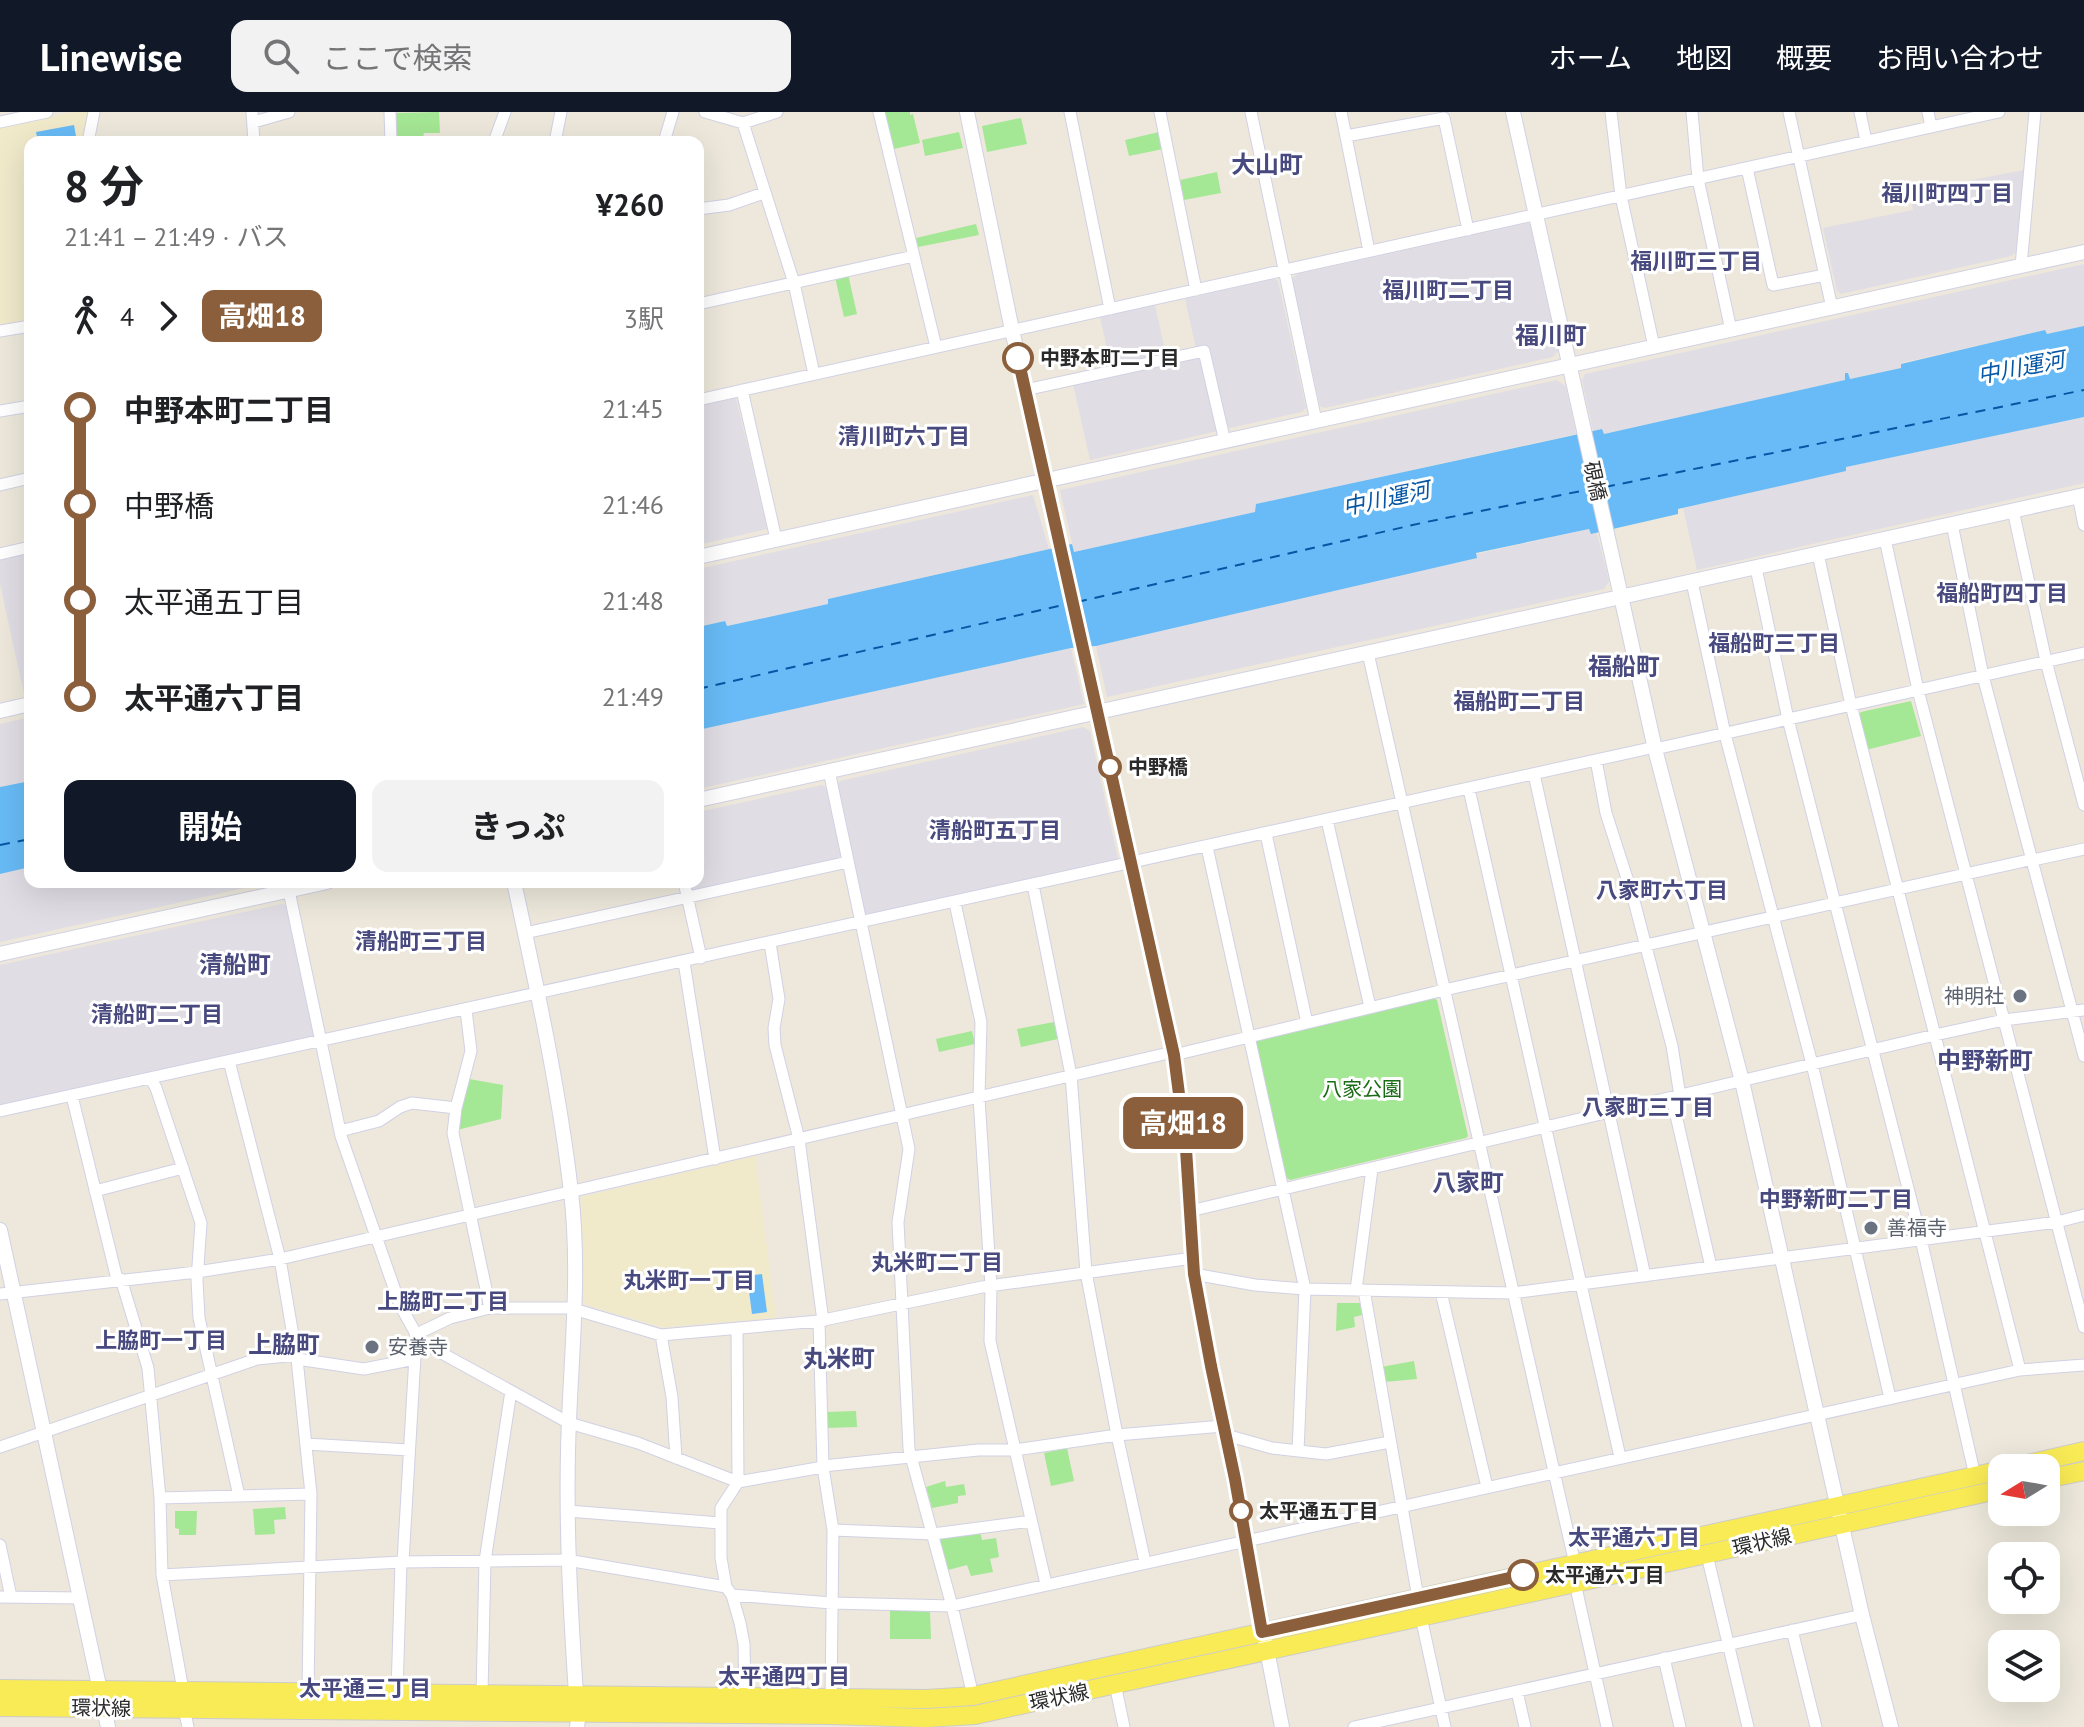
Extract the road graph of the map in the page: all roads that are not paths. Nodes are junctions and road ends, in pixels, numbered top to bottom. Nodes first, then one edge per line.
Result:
1 (47, 112) edge
2 (94, 112) edge
3 (289, 112) edge
4 (390, 112) edge
5 (505, 112) edge
6 (561, 112) edge
7 (673, 112) edge
8 (705, 112) edge
9 (777, 112) edge
10 (879, 112) edge
11 (967, 112) edge
12 (1070, 112) edge
13 (1160, 112) edge
14 (1251, 112) edge
15 (1341, 112) edge
16 (1513, 112) edge
17 (1611, 112) edge
18 (1692, 112) edge
19 (1789, 112) edge
20 (1860, 112) edge
21 (1928, 112) edge
22 (1999, 112) edge
23 (2035, 112) edge
24 (1969, 115) edge
25 (253, 117) edge
26 (5, 118) edge
27 (743, 123) junction
28 (1931, 127) junction
29 (89, 136) edge
30 (391, 136) edge
31 (496, 136) edge
32 (556, 136) edge
33 (666, 136) edge
34 (1346, 136) junction
35 (1866, 141) junction
36 (1798, 156) junction
37 (1747, 168) junction
38 (1698, 179) junction
39 (764, 193) junction
40 (1621, 196) junction
41 (704, 208) edge
42 (1536, 214) junction
43 (1468, 230) junction
44 (1369, 251) junction
45 (2084, 252) edge
46 (914, 256) junction
47 (2021, 266) junction
48 (1283, 271) junction
49 (1825, 275) junction
50 (794, 283) junction
51 (1196, 290) junction
52 (704, 303) edge
53 (1832, 308) junction
54 (1110, 309) junction
55 (24, 327) edge
56 (1012, 330) junction
57 (1731, 330) junction
58 (0, 331) edge
59 (936, 347) junction
60 (1654, 347) junction
61 (1570, 365) junction
62 (814, 374) junction
63 (742, 390) junction
64 (1025, 390) junction
65 (704, 399) edge
66 (24, 407) edge
67 (0, 411) edge
68 (1316, 421) junction
69 (1225, 442) junction
70 (24, 479) edge
71 (1046, 481) junction
72 (0, 485) edge
73 (2081, 496) edge
74 (2013, 510) junction
75 (1952, 524) junction
76 (2084, 525) edge
77 (776, 539) junction
78 (1885, 539) junction
79 (24, 548) edge
80 (0, 554) edge
81 (1818, 554) junction
82 (704, 556) edge
83 (1756, 568) junction
84 (1692, 582) junction
85 (1621, 598) junction
86 (1368, 653) junction
87 (2084, 653) edge
88 (2046, 661) junction
89 (1983, 676) junction
90 (1918, 690) junction
91 (24, 705) edge
92 (1851, 705) junction
93 (0, 711) edge
94 (1098, 712) junction
95 (1788, 719) junction
96 (1725, 734) junction
97 (1655, 748) junction
98 (1596, 760) junction
99 (829, 771) junction
100 (1534, 774) junction
101 (1469, 789) junction
102 (704, 799) edge
103 (1402, 804) junction
104 (2084, 805) edge
105 (1327, 820) junction
106 (1266, 834) junction
107 (1207, 847) junction
108 (2084, 849) edge
109 (2033, 860) junction
110 (848, 862) junction
111 (1131, 864) junction
112 (1966, 874) junction
113 (1033, 885) junction
114 (302, 888) edge
115 (515, 888) edge
116 (686, 888) edge
117 (1898, 889) junction
118 (289, 891) junction
119 (688, 898) junction
120 (955, 903) junction
121 (1835, 903) junction
122 (1773, 917) junction
123 (861, 923) junction
124 (525, 933) junction
125 (1703, 933) junction
126 (770, 943) junction
127 (1645, 946) junction
128 (0, 954) edge
129 (701, 958) junction
130 (684, 962) junction
131 (1575, 962) junction
132 (1510, 976) junction
133 (1444, 990) junction
134 (539, 994) junction
135 (1370, 1007) junction
136 (466, 1010) junction
137 (2078, 1010) edge
138 (2004, 1020) junction
139 (1307, 1023) junction
140 (1935, 1035) junction
141 (1250, 1036) junction
142 (322, 1041) junction
143 (1874, 1050) junction
144 (1174, 1053) junction
145 (2084, 1056) edge
146 (229, 1061) junction
147 (1812, 1064) junction
148 (1071, 1075) junction
149 (151, 1079) junction
150 (1742, 1081) junction
151 (72, 1096) junction
152 (1676, 1097) junction
153 (979, 1098) junction
154 (456, 1108) junction
155 (0, 1111) edge
156 (1609, 1113) junction
157 (901, 1114) junction
158 (1544, 1128) junction
159 (340, 1131) junction
160 (799, 1139) junction
161 (1479, 1143) junction
162 (715, 1159) junction
163 (183, 1168) junction
164 (1372, 1169) junction
165 (1284, 1189) junction
166 (95, 1191) junction
167 (571, 1193) junction
168 (1190, 1211) junction
169 (2084, 1215) edge
170 (470, 1216) junction
171 (2057, 1222) junction
172 (0, 1230) edge
173 (1985, 1231) junction
174 (375, 1237) junction
175 (1921, 1239) junction
176 (1855, 1248) junction
177 (1193, 1258) junction
178 (1782, 1258) junction
179 (280, 1259) junction
180 (1711, 1267) junction
181 (197, 1272) junction
182 (1086, 1272) junction
183 (1194, 1274) junction
184 (1645, 1276) junction
185 (119, 1279) junction
186 (1580, 1284) junction
187 (991, 1287) junction
188 (1305, 1289) junction
189 (1360, 1290) junction
190 (6, 1292) edge
191 (1441, 1292) junction
192 (1512, 1293) junction
193 (901, 1305) junction
194 (490, 1308) junction
195 (576, 1310) junction
196 (821, 1321) junction
197 (2084, 1327) edge
198 (737, 1328) junction
199 (661, 1335) junction
200 (416, 1339) junction
201 (297, 1357) junction
202 (415, 1359) junction
203 (2084, 1365) edge
204 (2020, 1370) junction
205 (212, 1375) junction
206 (1955, 1384) junction
207 (511, 1391) junction
208 (150, 1396) junction
209 (1890, 1398) junction
210 (1817, 1414) junction
211 (569, 1423) junction
212 (1225, 1431) junction
213 (44, 1432) junction
214 (1117, 1435) junction
215 (1390, 1442) junction
216 (306, 1444) junction
217 (0, 1447) edge
218 (409, 1450) junction
219 (1015, 1450) junction
220 (1298, 1451) junction
221 (2084, 1451) edge
222 (913, 1457) junction
223 (1620, 1457) junction
224 (2060, 1457) edge
225 (676, 1458) junction
226 (823, 1467) junction
227 (2084, 1471) edge
228 (1554, 1472) junction
229 (1988, 1473) edge
230 (1975, 1476) junction
231 (2060, 1476) edge
232 (738, 1482) junction
233 (1487, 1487) junction
234 (1988, 1491) edge
235 (311, 1494) junction
236 (239, 1496) junction
237 (160, 1498) junction
238 (1400, 1506) junction
239 (568, 1511) junction
240 (1840, 1515) junction
241 (1031, 1521) junction
242 (720, 1523) junction
243 (833, 1530) junction
244 (933, 1534) junction
245 (1245, 1540) junction
246 (0, 1545) edge
247 (1707, 1555) junction
248 (567, 1560) junction
249 (485, 1561) junction
250 (402, 1562) junction
251 (1145, 1562) junction
252 (310, 1567) junction
253 (1575, 1573) junction
254 (162, 1575) junction
255 (1046, 1584) junction
256 (729, 1591) junction
257 (6, 1597) edge
258 (81, 1598) junction
259 (832, 1603) junction
260 (952, 1606) junction
261 (1420, 1608) junction
262 (1862, 1615) junction
263 (1792, 1630) junction
264 (1262, 1632) junction
265 (1728, 1644) junction
266 (1266, 1652) junction
267 (1664, 1658) junction
268 (1595, 1673) junction
269 (1115, 1684) junction
270 (0, 1689) edge
271 (1517, 1691) junction
272 (308, 1692) junction
273 (397, 1692) junction
274 (482, 1693) junction
275 (745, 1695) junction
276 (973, 1696) junction
277 (102, 1699) junction
278 (0, 1707) edge
279 (1441, 1708) junction
280 (185, 1709) edge
281 (577, 1711) edge
282 (830, 1713) edge
283 (394, 1720) edge
284 (976, 1721) edge
285 (1360, 1726) edge
286 (108, 1727) edge
287 (1124, 1727) edge
288 (1282, 1727) edge
289 (1445, 1727) edge
290 (1525, 1727) edge
291 (1607, 1727) edge
292 (1680, 1727) edge
293 (1748, 1727) edge
294 (1816, 1727) edge
295 (1891, 1727) edge

1 - 26 street
2 - 29 street
3 - 25 street
4 - 30 street
5 - 31 street
6 - 32 street
7 - 33 street
8 - 27 street
9 - 27 street
10 - 46 street
11 - 56 street
12 - 54 street
13 - 51 street
14 - 48 street
15 - 34 street
16 - 42 street, 硯橋
17 - 40 street
18 - 38 street
19 - 36 street
20 - 35 street
21 - 28 street
22 - 24 street
23 - 47 street
24 - 28 street
27 - 39 street
28 - 35 street
34 - 43 street
34 - 44 street
35 - 36 street
36 - 37 street
36 - 49 street
37 - 38 street
37 - 49 street
38 - 40 street
38 - 57 street
39 - 41 street
39 - 50 street
40 - 42 street
40 - 60 street
42 - 43 street
42 - 61 street, 硯橋
43 - 44 street
44 - 48 street
45 - 47 street
46 - 50 street
46 - 59 street
47 - 53 street
48 - 51 street
48 - 68 street
49 - 53 street
50 - 52 street
50 - 62 street
51 - 54 street
53 - 57 street
54 - 56 street
55 - 58 street
56 - 59 street
56 - 64 street
57 - 60 street
59 - 62 street
60 - 61 street
61 - 68 street
61 - 85 street, 硯橋
62 - 63 street
63 - 65 street
63 - 77 street
64 - 69 street
64 - 71 street
66 - 67 street
68 - 69 street
69 - 71 street
70 - 72 street
71 - 77 street
71 - 94 street
73 - 74 street
73 - 76 street
74 - 75 street
74 - 88 street
75 - 78 street
75 - 89 street
77 - 82 street
78 - 81 street
78 - 90 street
79 - 80 street
81 - 83 street
81 - 92 street
83 - 84 street
83 - 95 street
84 - 85 street
84 - 96 street
85 - 86 street
85 - 97 street, 硯橋
86 - 94 street
86 - 103 street
87 - 88 street
88 - 89 street
88 - 104 street
89 - 90 street
89 - 109 street
90 - 92 street
90 - 112 street
91 - 93 street
92 - 95 street
92 - 117 street
94 - 99 street
94 - 111 street
95 - 96 street
95 - 121 street
96 - 97 street
96 - 122 street
97 - 98 street
97 - 125 street, 硯橋
98 - 100 street
98 - 127 street
99 - 102 street
99 - 110 street
100 - 101 street
100 - 131 street
101 - 103 street
101 - 132 street
103 - 105 street
103 - 133 street
105 - 106 street
105 - 135 street
106 - 107 street
106 - 139 street
107 - 111 street
107 - 141 street
108 - 109 street
109 - 112 street
109 - 137 street
110 - 119 street
110 - 123 street
111 - 113 street
111 - 144 street
112 - 117 street
112 - 138 street
113 - 120 street
113 - 148 street
114 - 118 street
115 - 124 street
116 - 119 street
117 - 121 street
117 - 140 street
118 - 128 street
118 - 142 street
119 - 124 street
119 - 129 street
120 - 123 street
120 - 153 street
121 - 122 street
121 - 143 street
122 - 125 street
122 - 147 street
123 - 126 street
123 - 157 street
124 - 134 street
125 - 127 street
125 - 150 street, 硯橋
126 - 129 street
126 - 160 street
127 - 131 street
127 - 152 street
129 - 130 street
130 - 134 street
130 - 162 street
131 - 132 street
131 - 156 street
132 - 133 street
132 - 158 street
133 - 135 street
133 - 161 street
134 - 136 street
134 - 167 street
135 - 139 street
136 - 142 street
136 - 154 street
137 - 138 street
137 - 145 street
138 - 140 street
138 - 171 street
139 - 141 street
140 - 143 street
140 - 173 street
141 - 144 street
141 - 165 street
142 - 146 street
142 - 159 street
143 - 147 street
143 - 175 street
144 - 148 street
144 - 168 street
146 - 149 street
146 - 179 street
147 - 150 street
147 - 176 street
148 - 153 street
148 - 182 street
149 - 151 street
149 - 163 street
150 - 152 street
150 - 178 street, 硯橋
151 - 155 street
151 - 166 street
152 - 156 street
152 - 180 street
153 - 157 street
153 - 187 street
154 - 159 street
154 - 170 street
156 - 158 street
156 - 184 street
157 - 160 street
157 - 193 street
158 - 161 street
158 - 186 street
159 - 174 street
160 - 162 street
160 - 196 street
161 - 164 street
161 - 192 street
162 - 167 street
163 - 166 street
163 - 181 street
164 - 165 street
164 - 189 street
165 - 168 street
165 - 188 street
166 - 185 street
167 - 170 street
167 - 195 street
168 - 177 street
169 - 171 street
170 - 174 street
170 - 194 street
171 - 173 street
171 - 197 street
172 - 190 street
173 - 175 street
173 - 204 street
174 - 179 street
174 - 200 street
175 - 176 street
175 - 206 street
176 - 178 street
176 - 209 street
177 - 182 street
177 - 183 street
178 - 180 street
178 - 210 street, 硯橋
179 - 181 street
179 - 201 street
180 - 184 street
181 - 185 street
181 - 205 street
182 - 187 street
182 - 214 street
183 - 188 street
183 - 212 street
184 - 186 street
185 - 190 street
185 - 208 street
186 - 192 street
186 - 223 street
187 - 193 street
187 - 219 street
188 - 189 street
188 - 220 street
189 - 191 street
189 - 215 street
190 - 213 street
191 - 192 street
191 - 233 street
192 - 228 street
193 - 196 street
193 - 222 street
194 - 195 street
194 - 200 street
195 - 199 street
195 - 211 street
196 - 198 street
196 - 226 street
198 - 199 street
198 - 232 street
199 - 225 street
200 - 202 street
200 - 207 street
201 - 202 street
201 - 205 street
201 - 216 street
202 - 218 street
203 - 204 street
204 - 206 street
205 - 208 street
205 - 236 street
206 - 209 street
206 - 230 street
207 - 211 street
207 - 249 street
208 - 213 street
208 - 237 street
209 - 210 street
210 - 223 street
210 - 240 street, 硯橋
211 - 225 street
211 - 239 street
212 - 214 street
212 - 220 street
212 - 245 street
213 - 217 street
213 - 258 street
214 - 219 street
214 - 251 street
215 - 220 street
215 - 238 street
216 - 218 street
216 - 235 street
218 - 250 street
219 - 222 street
219 - 241 street
221 - 224 main road
222 - 226 street
222 - 244 street
223 - 228 street
225 - 232 street
226 - 232 street
226 - 243 street
227 - 231 main road
228 - 233 street
228 - 253 street
229 - 230 main road, 環状線
230 - 240 main road, 環状線
232 - 242 street
233 - 238 street
234 - 240 main road, 環状線
235 - 236 street
235 - 252 street
236 - 237 street
237 - 254 street
238 - 245 street
238 - 261 street
239 - 242 street
239 - 248 street
240 - 247 main road, 環状線
240 - 253 main road, 環状線
240 - 262 street, 硯橋
241 - 244 street
241 - 255 street
242 - 256 street
243 - 244 street
243 - 259 street
244 - 260 street
245 - 251 street
245 - 264 street
246 - 257 street
247 - 253 main road, 環状線
247 - 265 street
248 - 249 street
248 - 256 street
248 - 281 street
249 - 250 street
249 - 274 street
250 - 252 street
250 - 273 street
251 - 255 street
252 - 254 street
252 - 272 street
253 - 261 main road, 環状線
253 - 268 street
254 - 280 street
255 - 260 street
256 - 259 street
256 - 275 street
257 - 258 street
258 - 277 street
259 - 260 street
259 - 282 street
260 - 276 street
261 - 264 main road, 環状線
261 - 266 main road, 環状線
261 - 279 street
262 - 263 street
262 - 295 street, 硯橋
263 - 265 street
263 - 294 street
264 - 266 street
264 - 276 main road, 環状線
265 - 267 street
265 - 293 street
266 - 269 main road, 環状線
266 - 288 street
267 - 268 street
267 - 292 street
268 - 271 street
268 - 291 street
269 - 284 main road, 環状線
269 - 287 street
270 - 277 main road, 環状線
271 - 279 street
271 - 290 street
272 - 273 main road, 環状線
272 - 280 main road, 環状線
273 - 274 main road, 環状線
274 - 281 main road, 環状線
275 - 281 main road, 環状線
275 - 282 main road, 環状線
276 - 282 main road, 環状線
277 - 278 main road, 環状線
277 - 280 main road, 環状線
277 - 286 street
279 - 285 street
279 - 289 street
280 - 283 main road, 環状線
281 - 282 main road, 環状線
281 - 283 main road, 環状線
282 - 284 main road, 環状線

